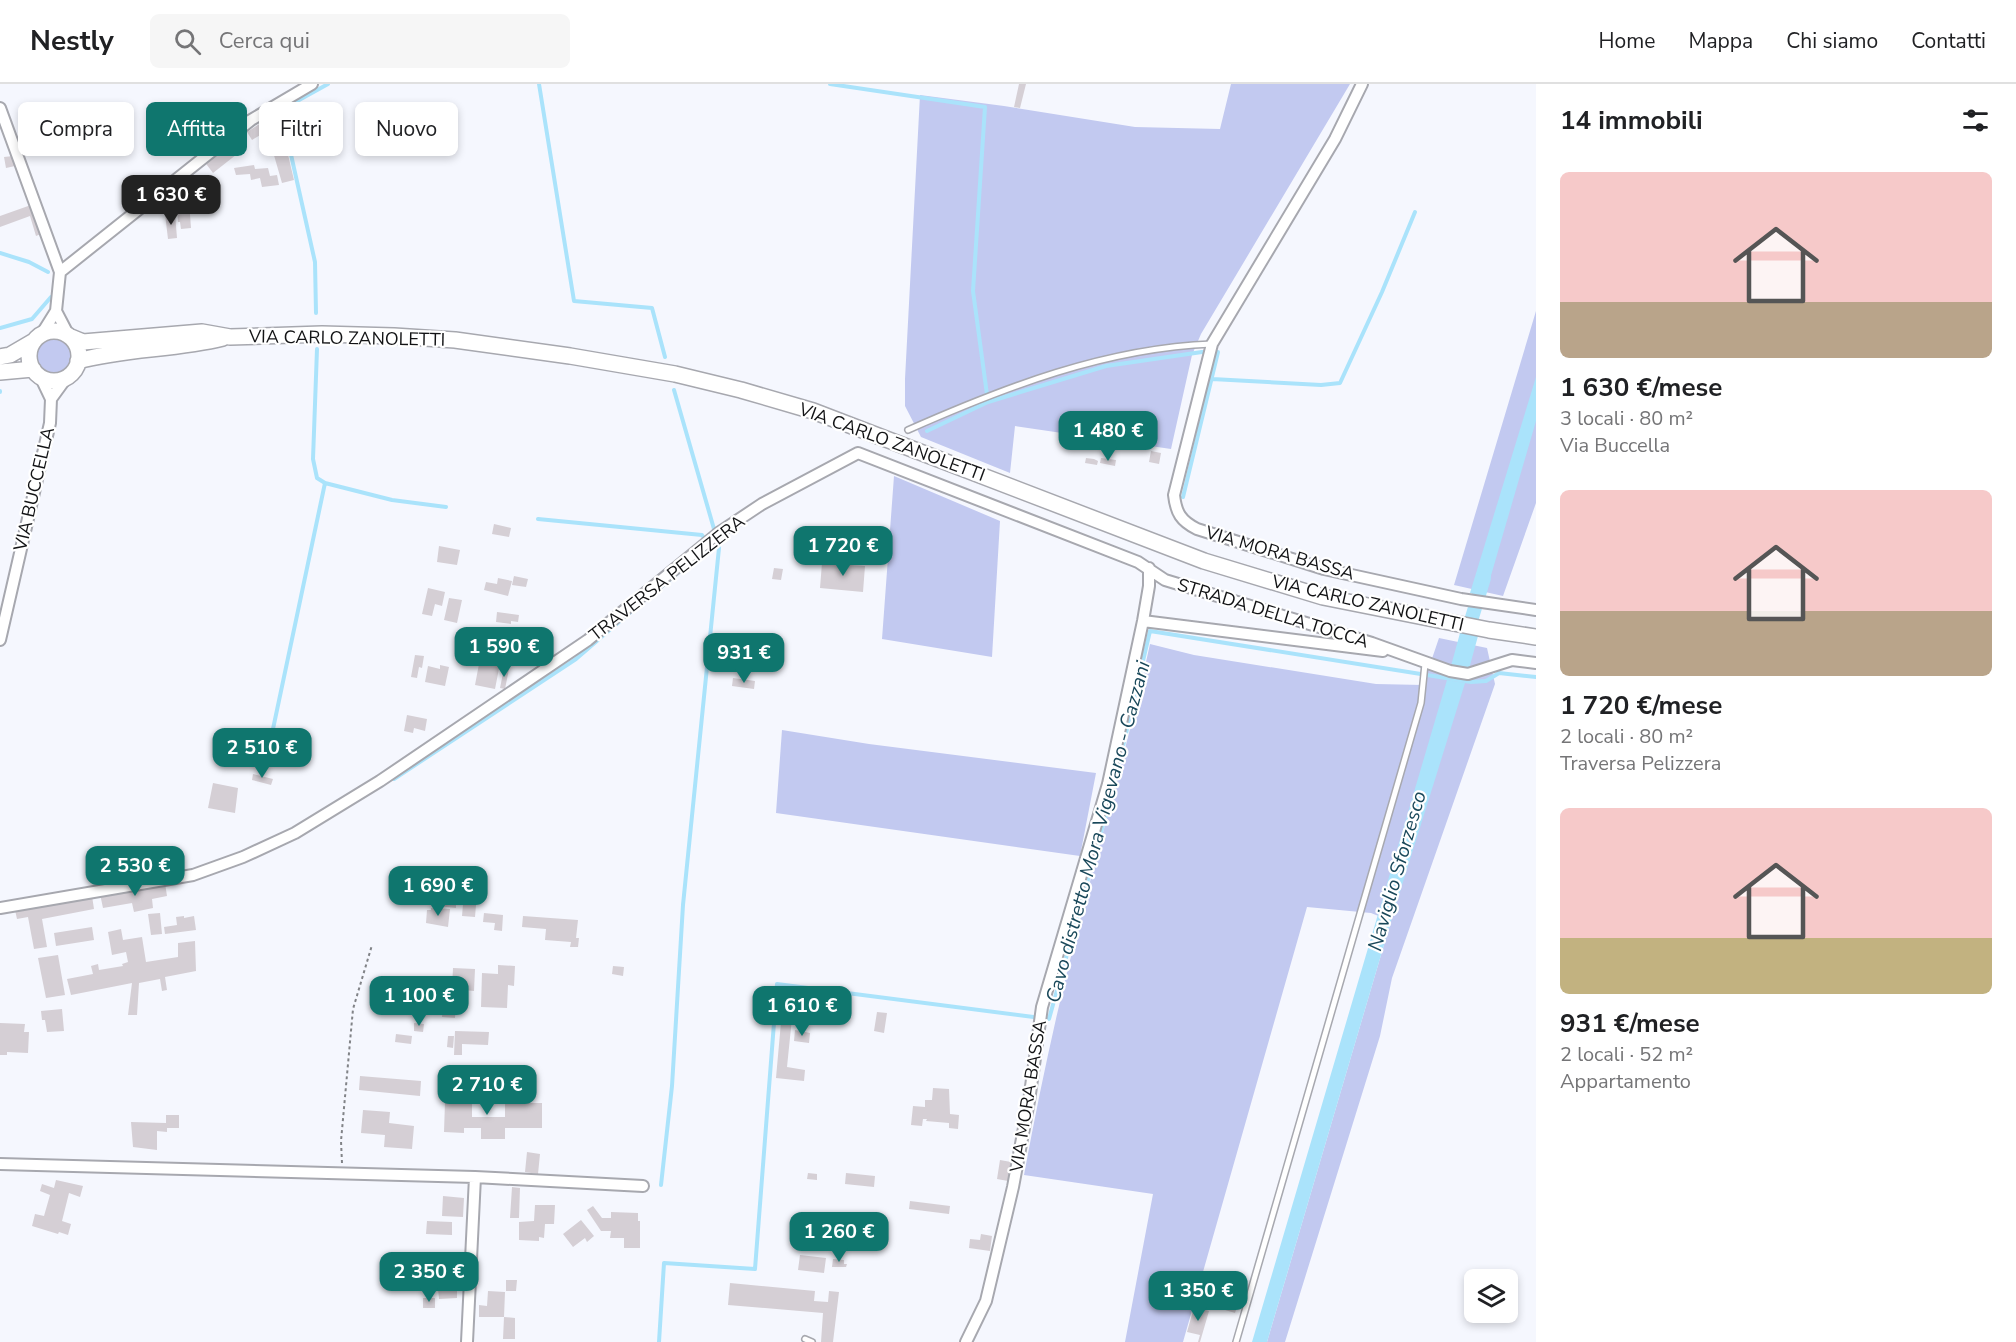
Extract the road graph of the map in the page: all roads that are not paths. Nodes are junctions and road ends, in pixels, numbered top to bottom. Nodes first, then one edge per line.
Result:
1 (312, 84) edge
2 (1362, 84) edge
3 (0, 108) edge
4 (60, 272) junction
5 (56, 311) junction
6 (70, 336) junction
7 (230, 337) junction
8 (38, 338) junction
9 (1211, 349) junction
10 (0, 357) edge
11 (78, 362) junction
12 (0, 372) edge
13 (36, 372) junction
14 (67, 377) junction
15 (51, 399) junction
16 (908, 430) dead end
17 (1149, 568) junction
18 (1536, 610) edge
19 (1143, 621) junction
20 (1536, 637) edge
21 (0, 640) edge
22 (1400, 654) junction
23 (1536, 663) edge
24 (1425, 666) junction
25 (0, 908) edge
26 (0, 1164) edge
27 (475, 1177) junction
28 (643, 1186) dead end
29 (805, 1340) dead end
30 (467, 1342) edge
31 (812, 1342) edge
32 (966, 1342) edge
33 (1236, 1342) edge

1 - 4 street
2 - 9 street, VIA MORA BASSA
3 - 4 street
4 - 5 street
5 - 6 street
5 - 8 street
6 - 7 main road, VIA CARLO ZANOLETTI
6 - 8 main road
6 - 11 main road
7 - 11 main road, VIA CARLO ZANOLETTI
7 - 20 main road, VIA CARLO ZANOLETTI
8 - 10 main road
8 - 13 main road
9 - 16 lane
9 - 18 street, VIA MORA BASSA
11 - 14 main road
12 - 13 main road
13 - 14 main road
13 - 15 street
14 - 15 street
15 - 21 street, VIA BUCCELLA
17 - 19 street, VIA MORA BASSA
17 - 22 street, STRADA DELLA TOCCA
17 - 25 street, TRAVERSA PELIZZERA
19 - 22 street, STRADA DELLA TOCCA
19 - 32 street, VIA MORA BASSA
22 - 24 street, STRADA DELLA TOCCA
23 - 24 street, STRADA DELLA TOCCA
24 - 33 lane
26 - 27 street
27 - 28 street
27 - 30 street
29 - 31 lane

